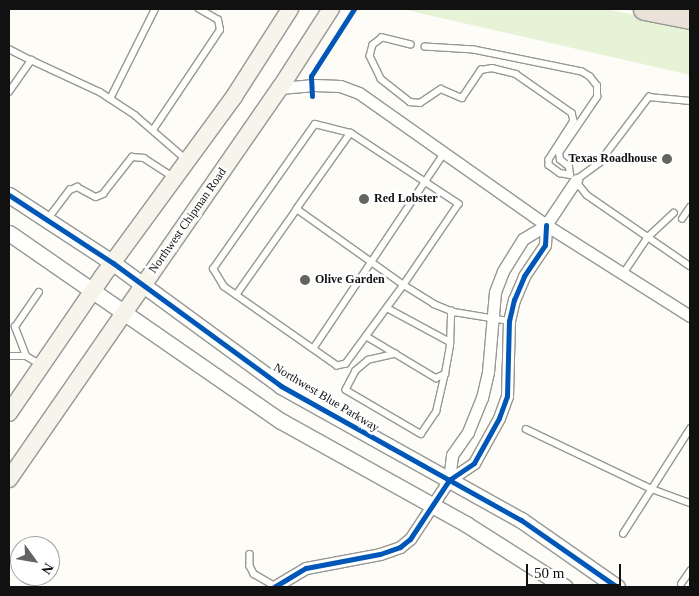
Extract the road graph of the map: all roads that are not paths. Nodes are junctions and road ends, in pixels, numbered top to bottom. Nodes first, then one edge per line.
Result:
1 (155, 9) edge
2 (199, 9) edge
3 (290, 9) edge
4 (331, 9) edge
5 (644, 9) edge
6 (690, 18) edge
7 (411, 45) dead end
8 (425, 47) dead end
9 (9, 49) edge
10 (31, 60) junction
11 (280, 88) junction
12 (9, 92) edge
13 (110, 99) junction
14 (690, 101) edge
15 (153, 130) junction
16 (351, 133) junction
17 (444, 153) junction
18 (187, 161) junction
19 (175, 178) junction
20 (573, 178) junction
21 (424, 181) junction
22 (9, 195) edge
23 (690, 207) edge
24 (297, 209) junction
25 (674, 213) dead end
26 (682, 219) dead end
27 (46, 220) junction
28 (546, 225) junction
29 (9, 233) edge
30 (648, 238) junction
31 (371, 262) junction
32 (113, 263) junction
33 (690, 266) edge
34 (623, 274) junction
35 (144, 285) junction
36 (404, 285) junction
37 (39, 292) dead end
38 (92, 292) junction
39 (236, 295) junction
40 (387, 308) junction
41 (451, 311) junction
42 (124, 314) junction
43 (690, 316) edge
44 (491, 318) junction
45 (509, 321) junction
46 (366, 336) junction
47 (450, 342) junction
48 (313, 349) junction
49 (396, 354) junction
50 (9, 356) edge
51 (26, 356) junction
52 (42, 365) junction
53 (445, 374) junction
54 (9, 413) edge
55 (526, 429) dead end
56 (690, 429) edge
57 (9, 479) edge
58 (449, 480) junction
59 (652, 489) junction
60 (690, 503) edge
61 (432, 505) junction
62 (623, 534) dead end
63 (250, 554) dead end
64 (690, 571) edge
65 (681, 584) dead end
66 (274, 587) edge
67 (565, 587) edge
68 (617, 587) edge

1 - 13 lane
2 - 15 lane
3 - 18 main road
4 - 11 main road, Northwest Chipman Road
5 - 6 highway
7 - 20 lane
8 - 20 lane
9 - 10 lane
10 - 12 lane
10 - 13 lane
11 - 17 street
11 - 35 main road, Northwest Chipman Road
13 - 15 lane
14 - 20 lane
15 - 18 lane
16 - 21 lane
16 - 24 lane
16 - 39 lane
17 - 21 lane
17 - 28 street
18 - 19 main road
19 - 27 lane
19 - 32 main road
20 - 28 street
20 - 30 lane
21 - 31 lane
21 - 36 lane
22 - 27 street, Northwest Blue Parkway
23 - 26 lane
24 - 31 lane
24 - 39 lane
25 - 30 lane
27 - 32 street, Northwest Blue Parkway
28 - 34 street
28 - 44 street
28 - 45 street
29 - 38 street
30 - 33 lane
30 - 34 lane
31 - 36 lane
31 - 48 lane
32 - 35 street, Northwest Blue Parkway
32 - 38 main road
34 - 43 street
35 - 42 main road, Northwest Chipman Road
35 - 58 street, Northwest Blue Parkway
36 - 40 lane
36 - 41 lane
37 - 51 lane
38 - 42 street
38 - 52 main road
39 - 48 lane
40 - 46 lane
40 - 47 lane
41 - 44 lane
41 - 47 lane
42 - 57 main road, Northwest Chipman Road
42 - 61 street
44 - 45 lane
44 - 58 street
45 - 58 street
46 - 48 lane
46 - 49 lane
47 - 53 lane
49 - 53 lane
49 - 53 lane
50 - 51 lane
51 - 52 lane
52 - 54 main road
55 - 59 lane
56 - 59 lane
58 - 61 street
58 - 68 street, Northwest Blue Parkway
59 - 60 lane
59 - 62 lane
61 - 66 street
61 - 67 street
63 - 66 lane
64 - 65 lane

